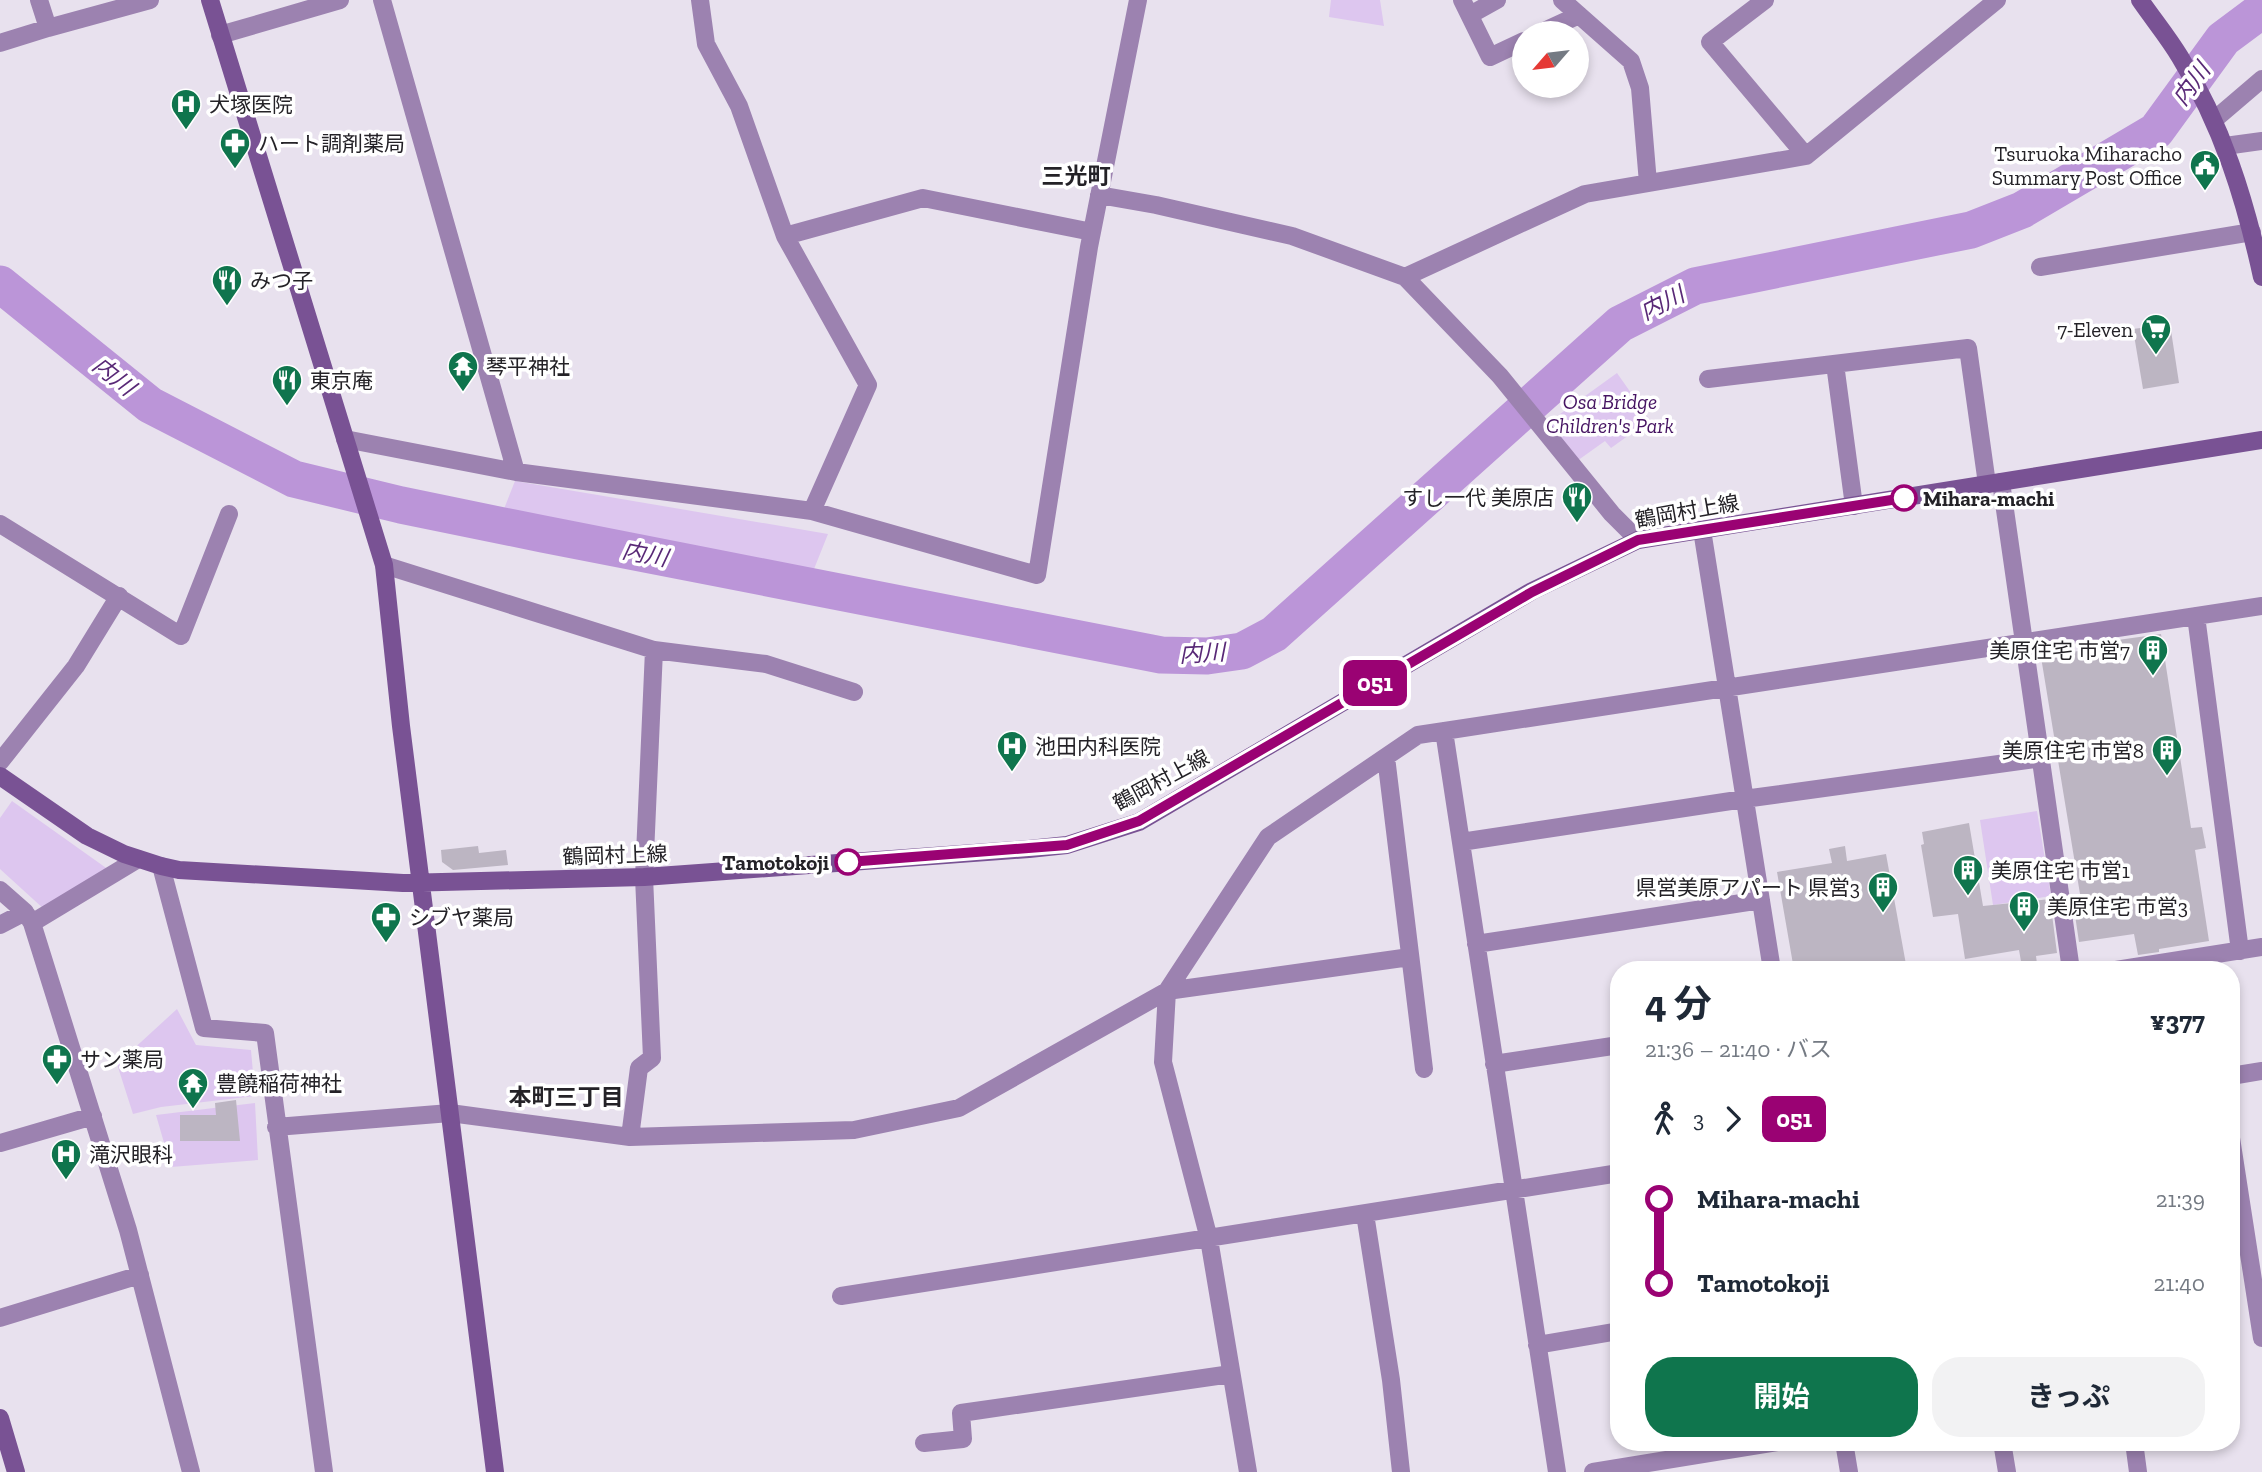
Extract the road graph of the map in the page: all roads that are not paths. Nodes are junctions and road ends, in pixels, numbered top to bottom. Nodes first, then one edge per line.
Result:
1 (39, 0) edge
2 (150, 0) edge
3 (210, 0) edge
4 (340, 0) edge
5 (382, 0) edge
6 (700, 0) edge
7 (1138, 0) edge
8 (1497, 0) edge
9 (1562, 0) edge
10 (1765, 0) edge
11 (1997, 0) edge
12 (2140, 0) edge
13 (1466, 7) edge
14 (1579, 15) junction
15 (1566, 21) edge
16 (48, 27) junction
17 (220, 35) junction
18 (0, 43) edge
19 (1512, 47) edge
20 (2262, 79) edge
21 (2213, 118) junction
22 (2262, 141) edge
23 (2225, 146) junction
24 (1806, 156) junction
25 (1648, 183) junction
26 (1099, 195) junction
27 (1092, 232) junction
28 (2252, 232) junction
29 (785, 236) junction
30 (2040, 267) dead end
31 (1405, 277) junction
32 (2262, 277) edge
33 (1835, 364) junction
34 (1708, 379) dead end
35 (345, 439) junction
36 (2262, 440) edge
37 (516, 472) junction
38 (1994, 483) junction
39 (1854, 506) junction
40 (812, 512) junction
41 (229, 514) dead end
42 (0, 524) edge
43 (1702, 530) junction
44 (1638, 540) junction
45 (384, 565) junction
46 (119, 596) junction
47 (2262, 606) edge
48 (2196, 616) junction
49 (2023, 641) junction
50 (654, 650) junction
51 (1726, 688) junction
52 (854, 692) dead end
53 (1444, 731) junction
54 (1386, 757) junction
55 (2042, 758) junction
56 (0, 762) edge
57 (3, 783) edge
58 (1744, 799) junction
59 (1461, 842) junction
60 (138, 859) junction
61 (161, 866) junction
62 (644, 877) junction
63 (421, 884) junction
64 (0, 890) edge
65 (1761, 900) junction
66 (28, 918) junction
67 (0, 925) edge
68 (1476, 944) junction
69 (2262, 947) edge
70 (2240, 951) junction
71 (1410, 957) junction
72 (1771, 961) edge
73 (2070, 961) edge
74 (2175, 961) edge
75 (1167, 991) junction
76 (1610, 1046) edge
77 (1494, 1064) junction
78 (1424, 1069) dead end
79 (2262, 1071) edge
80 (2240, 1075) edge
81 (450, 1113) junction
82 (93, 1116) junction
83 (276, 1127) junction
84 (630, 1137) junction
85 (0, 1143) edge
86 (1610, 1174) edge
87 (1513, 1190) junction
88 (2240, 1196) edge
89 (1365, 1214) junction
90 (1209, 1239) junction
91 (140, 1275) junction
92 (841, 1296) dead end
93 (0, 1318) edge
94 (1610, 1333) edge
95 (2262, 1338) edge
96 (1537, 1345) junction
97 (1231, 1374) junction
98 (0, 1418) edge
99 (924, 1443) dead end
100 (1722, 1451) edge
101 (1846, 1451) edge
102 (2004, 1451) edge
103 (2135, 1451) edge
104 (16, 1472) edge
105 (191, 1472) edge
106 (324, 1472) edge
107 (495, 1472) edge
108 (1248, 1472) edge
109 (1401, 1472) edge
110 (1557, 1472) edge
111 (1593, 1472) edge
112 (1849, 1472) edge
113 (2007, 1472) edge
114 (2138, 1472) edge

1 - 16 street
2 - 16 street
3 - 17 main road
4 - 17 street
5 - 37 street
6 - 29 street
7 - 26 street
8 - 13 street
9 - 14 street
10 - 24 street
11 - 24 street
12 - 21 main road
13 - 19 street
14 - 15 street
14 - 25 street
16 - 18 street
17 - 35 main road
20 - 21 street
21 - 23 main road
22 - 23 street
23 - 28 main road
24 - 25 street
25 - 31 street
26 - 27 street
26 - 31 street
27 - 29 street
27 - 40 street
28 - 30 street
28 - 32 main road
29 - 40 street
31 - 44 street
33 - 34 street
33 - 38 street
33 - 39 street
35 - 37 street
35 - 45 main road
36 - 38 main road, 鶴岡村上線
37 - 40 street
38 - 39 main road, 鶴岡村上線
38 - 49 street
39 - 43 main road, 鶴岡村上線
41 - 46 street
42 - 46 street
43 - 44 main road, 鶴岡村上線
43 - 51 street
44 - 62 main road, 鶴岡村上線
45 - 50 street
45 - 63 main road
46 - 56 street
47 - 48 street
48 - 49 street
48 - 70 street
49 - 51 street
49 - 55 street
50 - 52 street
50 - 62 street
51 - 53 street
51 - 58 street
53 - 54 street
53 - 59 street
54 - 71 street
54 - 75 street
55 - 58 street
55 - 73 street
57 - 60 main road, 鶴岡村上線
58 - 59 street
58 - 65 street
59 - 68 street
60 - 61 main road, 鶴岡村上線
60 - 66 street
61 - 63 main road, 鶴岡村上線
61 - 83 street
62 - 63 main road, 鶴岡村上線
62 - 84 street
63 - 81 main road
64 - 66 street
65 - 68 street
65 - 72 street
66 - 67 street
66 - 82 street
68 - 77 street
69 - 70 street
70 - 74 street
71 - 75 street
71 - 78 street
75 - 84 street
75 - 90 street
76 - 77 street
77 - 87 street
79 - 80 street
81 - 83 street
81 - 84 street
81 - 107 main road
82 - 85 street
82 - 91 street
83 - 106 street
86 - 87 street
87 - 89 street
87 - 96 street
88 - 95 street
89 - 90 street
89 - 109 street
90 - 92 street
90 - 97 street
91 - 93 street
91 - 105 street
94 - 96 street
96 - 110 street
97 - 99 street
97 - 108 street
98 - 104 main road
100 - 111 street
101 - 112 street
102 - 113 street
103 - 114 street

